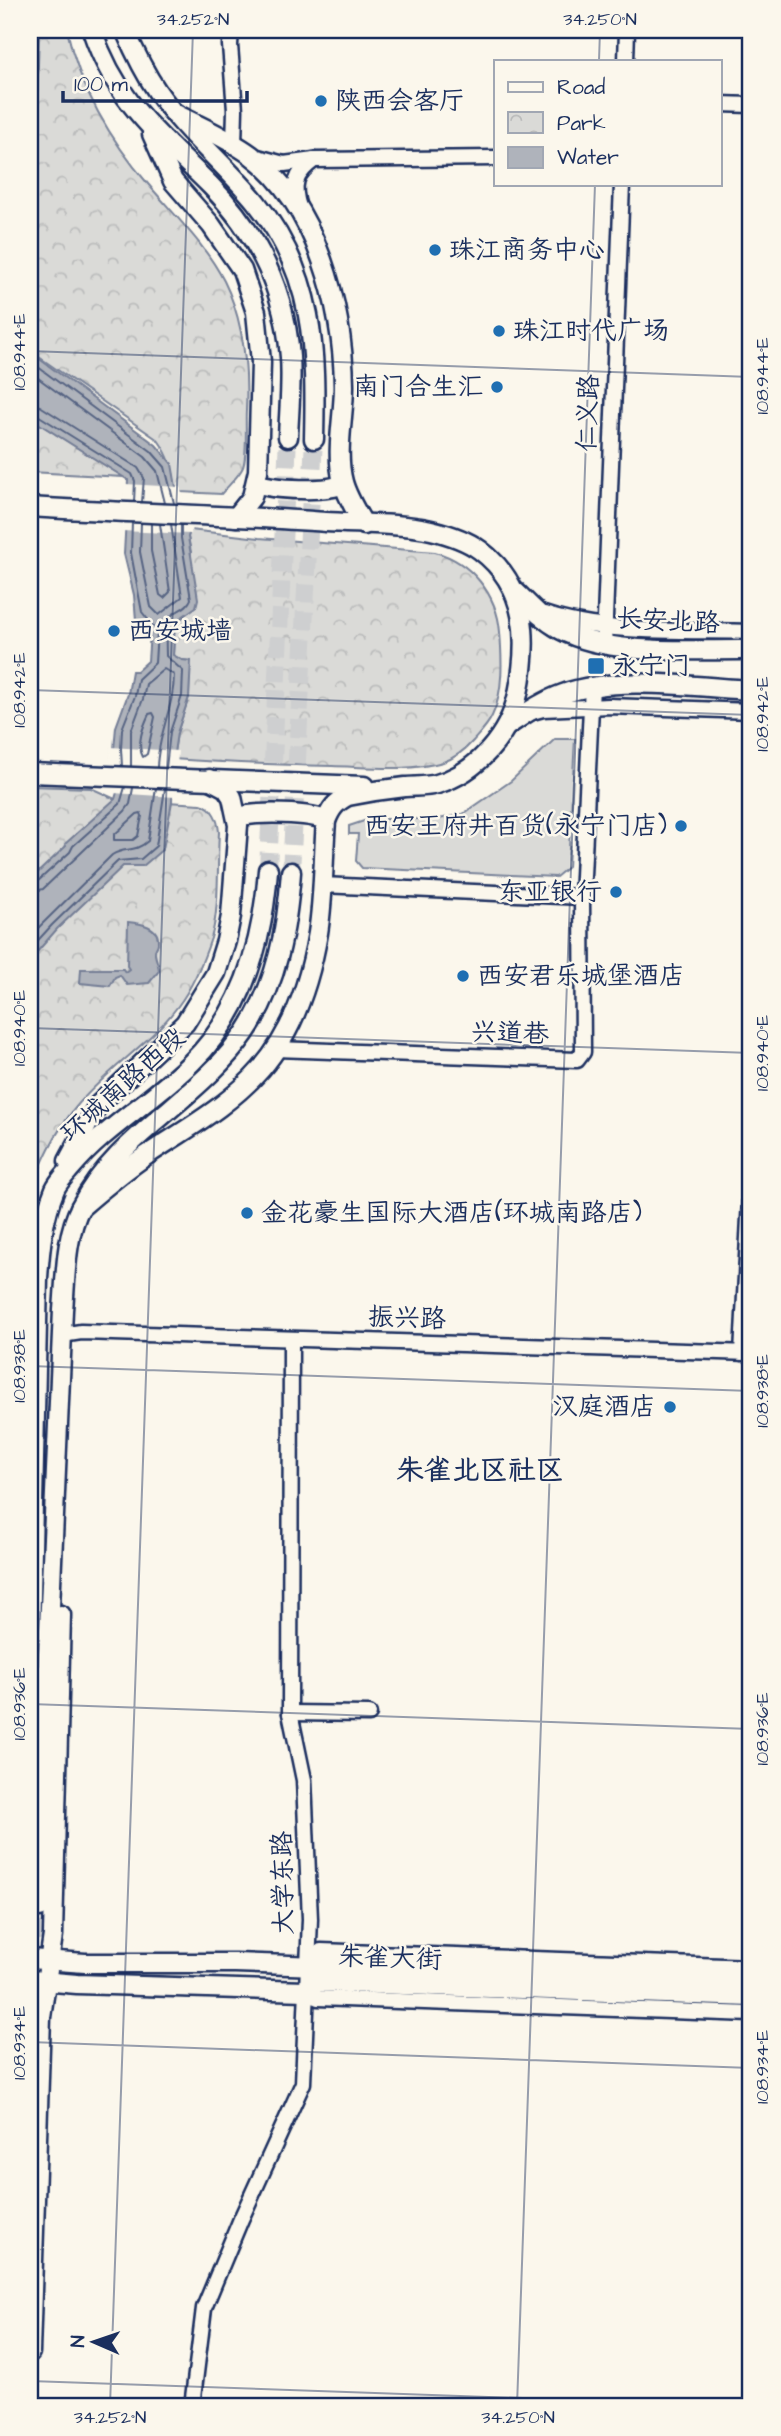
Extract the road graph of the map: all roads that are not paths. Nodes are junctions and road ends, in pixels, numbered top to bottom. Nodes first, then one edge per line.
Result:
1 (92, 30) edge
2 (125, 30) edge
3 (231, 30) edge
4 (627, 30) edge
5 (626, 60) edge
6 (722, 104) edge
7 (751, 105) edge
8 (176, 114) junction
9 (147, 124) junction
10 (234, 144) junction
11 (252, 156) junction
12 (494, 159) edge
13 (314, 160) junction
14 (622, 186) edge
15 (301, 216) junction
16 (288, 437) tunnel mouth
17 (314, 439) tunnel mouth
18 (257, 483) junction
19 (343, 484) junction
20 (30, 507) edge
21 (236, 517) junction
22 (364, 525) junction
23 (515, 590) junction
24 (751, 632) edge
25 (604, 636) junction
26 (751, 650) edge
27 (592, 686) junction
28 (751, 690) edge
29 (590, 707) junction
30 (751, 711) edge
31 (524, 715) junction
32 (507, 726) junction
33 (30, 773) edge
34 (209, 779) junction
35 (403, 787) junction
36 (238, 817) junction
37 (326, 821) junction
38 (268, 870) tunnel mouth
39 (291, 872) tunnel mouth
40 (322, 886) junction
41 (582, 897) junction
42 (276, 1049) junction
43 (751, 1179) edge
44 (56, 1187) junction
45 (80, 1208) junction
46 (62, 1335) junction
47 (291, 1339) junction
48 (746, 1353) edge
49 (56, 1483) junction
50 (32, 1518) edge
51 (30, 1639) edge
52 (290, 1713) junction
53 (369, 1714) dead end
54 (40, 1907) tunnel mouth
55 (30, 1959) edge
56 (49, 1960) junction
57 (308, 1966) junction
58 (751, 1967) edge
59 (38, 1981) edge
60 (751, 1981) edge
61 (306, 1991) junction
62 (751, 1997) edge
63 (751, 2014) edge
64 (30, 2352) edge
65 (192, 2406) edge

1 - 9 main road
2 - 8 main road
3 - 10 street
4 - 5 street
6 - 7 street
8 - 10 main road
8 - 17 main road
9 - 16 main road
9 - 18 main road
10 - 11 main road
11 - 13 street
11 - 15 main road
12 - 13 street
13 - 15 street
14 - 25 street, 仁义路
15 - 19 main road
18 - 19 main road
18 - 21 main road
19 - 22 main road
20 - 21 main road, 长安北路
21 - 22 main road, 长安北路
22 - 23 main road, 长安北路
23 - 25 main road, 长安北路
23 - 32 main road
24 - 25 street
25 - 26 main road, 长安北路
27 - 28 main road
27 - 29 street, 兴道巷
27 - 31 main road
29 - 30 street
29 - 31 street
29 - 41 street, 兴道巷
31 - 32 main road
32 - 35 main road
33 - 34 main road
34 - 35 main road
34 - 36 main road
35 - 37 main road
36 - 37 main road
36 - 44 main road
37 - 40 main road
38 - 44 main road, 环城南路西段
39 - 45 main road, 环城南路西段
40 - 41 street
40 - 42 main road
41 - 42 street, 兴道巷
42 - 45 main road
43 - 48 street
44 - 50 main road, 环城南路西段
45 - 46 main road, 环城南路西段
46 - 47 street, 振兴路
46 - 49 main road, 环城南路西段
47 - 48 street, 振兴路
47 - 52 street, 大学东路
49 - 54 main road, 环城南路西段
49 - 56 main road, 环城南路西段
50 - 51 main road, 环城南路西段
52 - 53 street
52 - 57 street, 大学东路
55 - 56 main road, 朱雀大街
56 - 57 main road, 朱雀大街
56 - 59 main road, 环城南路西段
57 - 58 street
57 - 60 main road, 朱雀大街
57 - 61 street, 大学东路
59 - 61 main road, 朱雀大街
59 - 64 main road, 环城南路西段
61 - 62 main road, 朱雀大街
61 - 63 street
61 - 65 street, 大学东路

